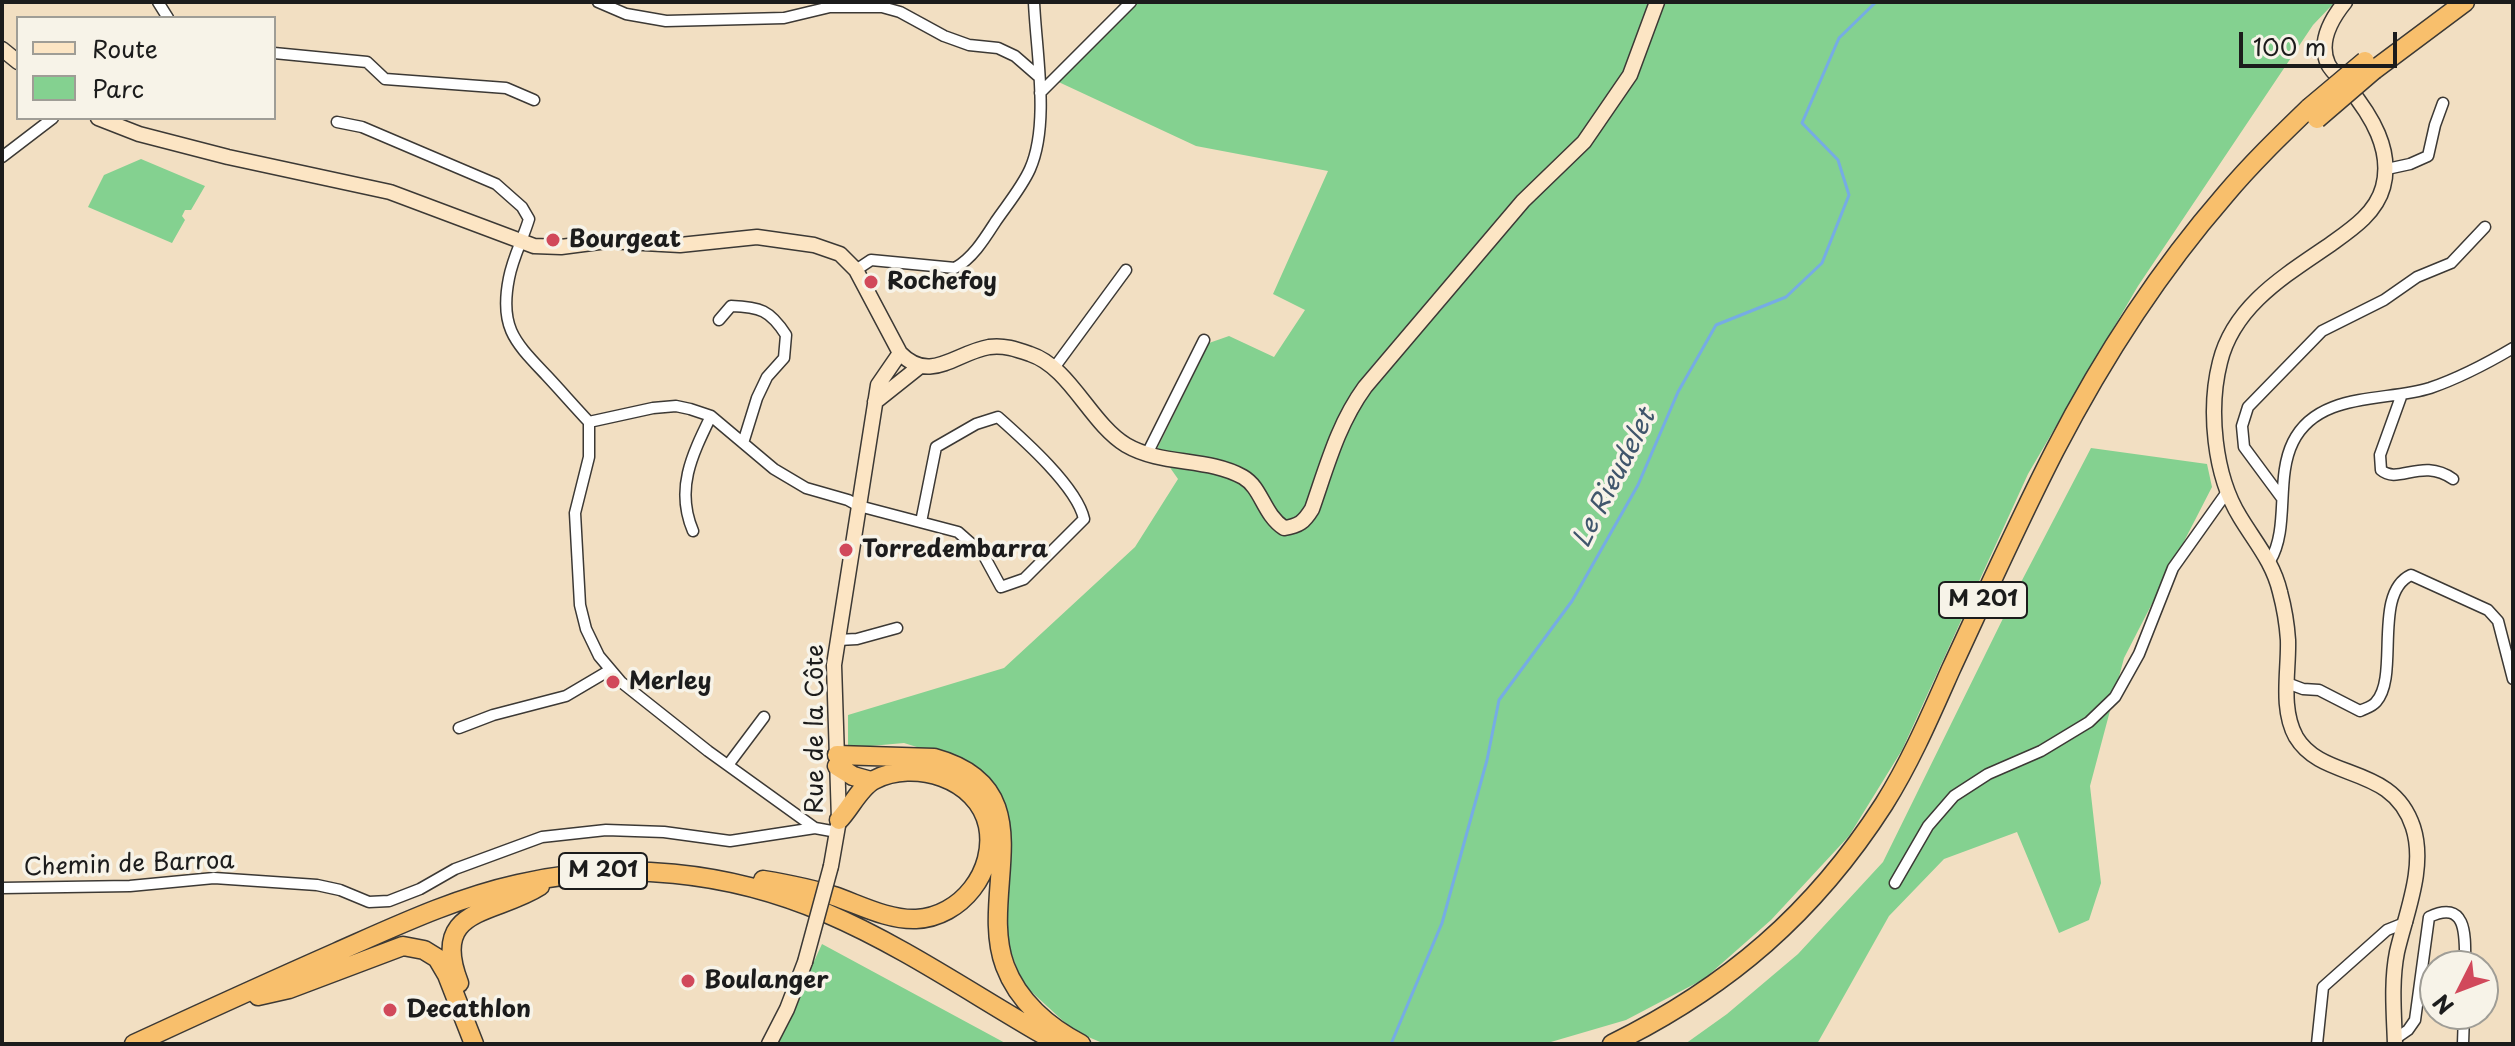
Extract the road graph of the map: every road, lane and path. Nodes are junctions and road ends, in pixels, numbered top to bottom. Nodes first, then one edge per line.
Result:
1 (598, 2) edge
2 (1034, 2) edge
3 (1131, 2) edge
4 (1657, 2) edge
5 (2345, 2) edge
6 (2445, 2) edge
7 (2465, 2) edge
8 (276, 53) edge
9 (2370, 66) junction
10 (1038, 76) junction
11 (1040, 93) junction
12 (534, 100) dead end
13 (2443, 103) dead end
14 (2313, 114) junction
15 (50, 120) edge
16 (103, 120) edge
17 (337, 122) dead end
18 (2, 157) edge
19 (2387, 169) junction
20 (2485, 227) dead end
21 (521, 242) junction
22 (856, 270) junction
23 (1126, 270) dead end
24 (719, 320) dead end
25 (1204, 340) dead end
26 (2513, 348) edge
27 (900, 353) junction
28 (919, 367) junction
29 (1054, 368) junction
30 (2402, 394) junction
31 (875, 402) junction
32 (711, 416) junction
33 (589, 422) junction
34 (743, 443) junction
35 (1147, 454) junction
36 (2453, 479) dead end
37 (2227, 492) junction
38 (2281, 497) junction
39 (859, 506) junction
40 (921, 522) junction
41 (693, 531) dead end
42 (2270, 561) junction
43 (897, 628) dead end
44 (838, 640) junction
45 (610, 670) junction
46 (2513, 679) edge
47 (2287, 683) junction
48 (764, 717) dead end
49 (459, 728) dead end
50 (837, 760) junction
51 (728, 765) junction
52 (871, 781) junction
53 (838, 826) junction
54 (815, 828) junction
55 (1895, 883) dead end
56 (540, 886) junction
57 (2, 888) edge
58 (440, 909) junction
59 (2407, 922) junction
60 (2425, 950) edge
61 (2465, 950) edge
62 (2419, 991) edge
63 (258, 996) junction
64 (2395, 1042) edge
65 (134, 1044) edge
66 (154, 1044) edge
67 (474, 1044) edge
68 (485, 1044) edge
69 (769, 1044) edge
70 (1041, 1044) edge
71 (1066, 1044) edge
72 (1081, 1044) edge
73 (1612, 1044) edge
74 (1637, 1044) edge
75 (2317, 1044) edge

1 - 10 street
2 - 10 street
3 - 11 street
4 - 35 street
5 - 19 street
6 - 9 highway, M 201
7 - 9 highway, M 201
8 - 12 street
9 - 14 highway, M 201, bridge
10 - 11 street
11 - 22 street
13 - 19 street
14 - 73 highway, M 201
14 - 74 highway, M 201
15 - 18 street
16 - 21 street
17 - 21 street
19 - 37 street
20 - 38 street
21 - 22 street
21 - 33 street
22 - 27 street
23 - 29 street
24 - 34 street
25 - 35 street
26 - 30 street
27 - 28 street
27 - 31 street, Rue de la Côte
28 - 29 street
28 - 31 street
29 - 35 street
30 - 36 street
30 - 38 street
31 - 39 street, Rue de la Côte
32 - 33 street
32 - 34 street
32 - 41 street
33 - 45 street
34 - 39 street
37 - 42 street
37 - 55 street
38 - 42 street
39 - 40 street
39 - 44 street, Rue de la Côte
40 - 40 street
42 - 47 street
43 - 44 street
44 - 50 street, Rue de la Côte
45 - 49 street
45 - 51 street
46 - 47 street
47 - 59 street
48 - 51 street
50 - 52 highway
50 - 53 street, Rue de la Côte
50 - 72 highway
51 - 54 street
52 - 53 highway
52 - 58 highway
53 - 54 street
53 - 69 street, Rue de la Côte, bridge
54 - 57 street, Chemin de Barroa
56 - 63 highway, M 201
56 - 68 highway
56 - 70 highway, M 201
58 - 65 highway, M 201
58 - 71 highway, M 201
59 - 64 street
59 - 75 street
60 - 61 street
62 - 64 street
63 - 66 highway, M 201
63 - 67 highway

